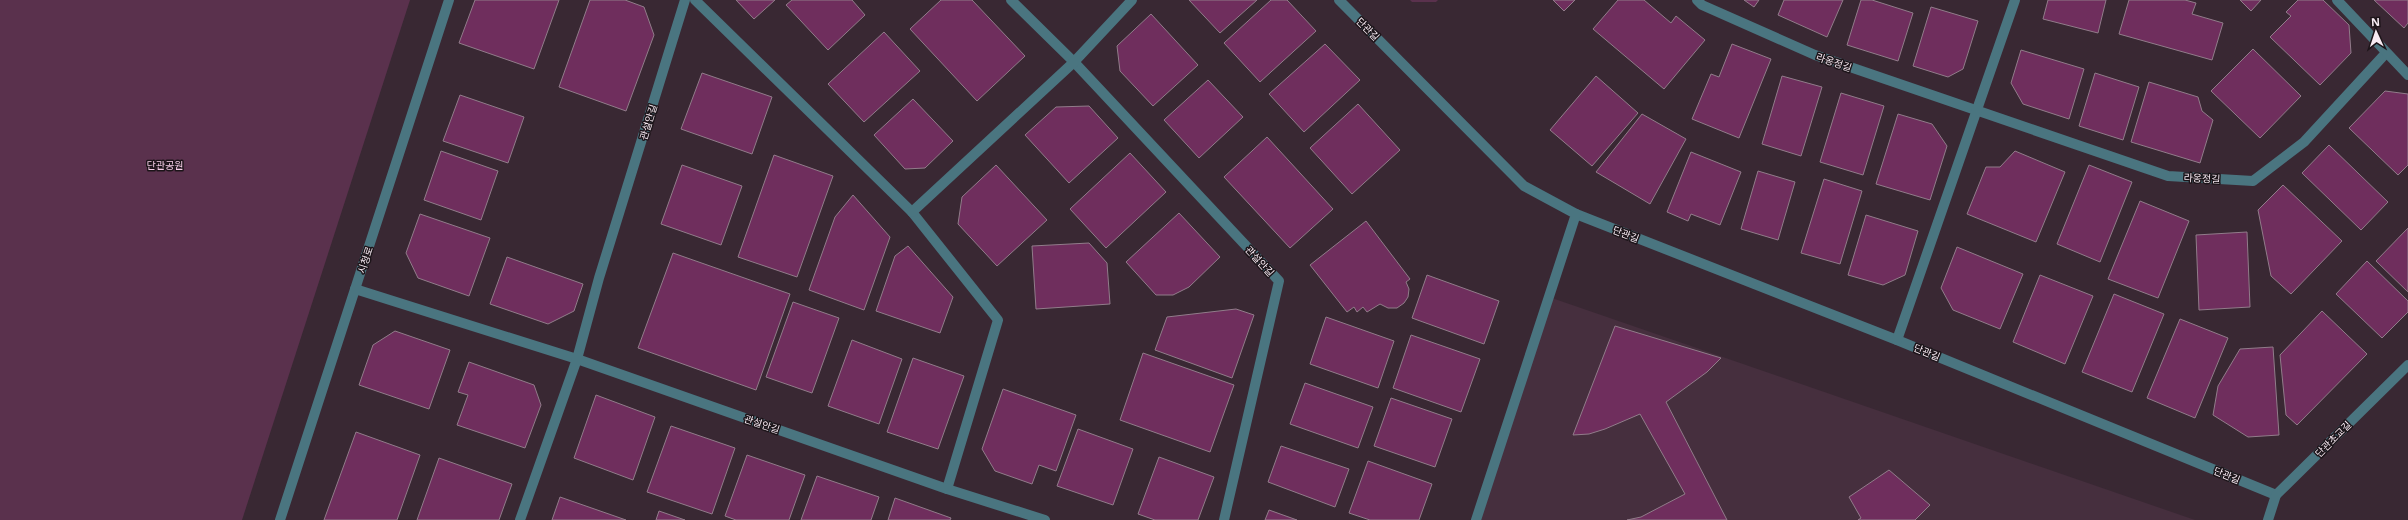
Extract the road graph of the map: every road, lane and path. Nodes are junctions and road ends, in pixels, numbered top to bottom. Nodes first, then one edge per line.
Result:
1 (449, 0) edge
2 (685, 0) edge
3 (696, 0) edge
4 (1011, 0) edge
5 (1132, 0) edge
6 (1339, 0) edge
7 (1697, 0) edge
8 (2015, 0) edge
9 (2337, 0) edge
10 (2386, 53) junction
11 (1074, 62) junction
12 (2408, 75) edge
13 (1977, 110) junction
14 (912, 212) junction
15 (1576, 214) junction
16 (355, 289) junction
17 (1897, 340) junction
18 (577, 359) junction
19 (2408, 365) edge
20 (947, 489) junction
21 (2276, 495) junction
22 (280, 520) edge
23 (520, 520) edge
24 (1045, 520) edge
25 (1224, 520) edge
26 (1476, 520) edge
27 (2268, 520) edge

1 - 16 street, 시청로
2 - 18 street, 관설안길
3 - 14 street
4 - 11 street, 관설안길
5 - 11 street
6 - 15 street, 단관길
7 - 13 street, 라옹정길
8 - 13 street
9 - 10 street
10 - 12 street
10 - 13 street, 라옹정길
11 - 14 street
11 - 25 street, 관설안길
13 - 17 street
14 - 20 street
15 - 17 street, 단관길
15 - 26 street
16 - 18 street
16 - 22 street, 시청로
17 - 21 street, 단관길
18 - 20 street, 관설안길
18 - 23 street, 관설안길
19 - 21 street, 단관초교길
20 - 24 street, 관설안길
21 - 27 street, 단관초교길

